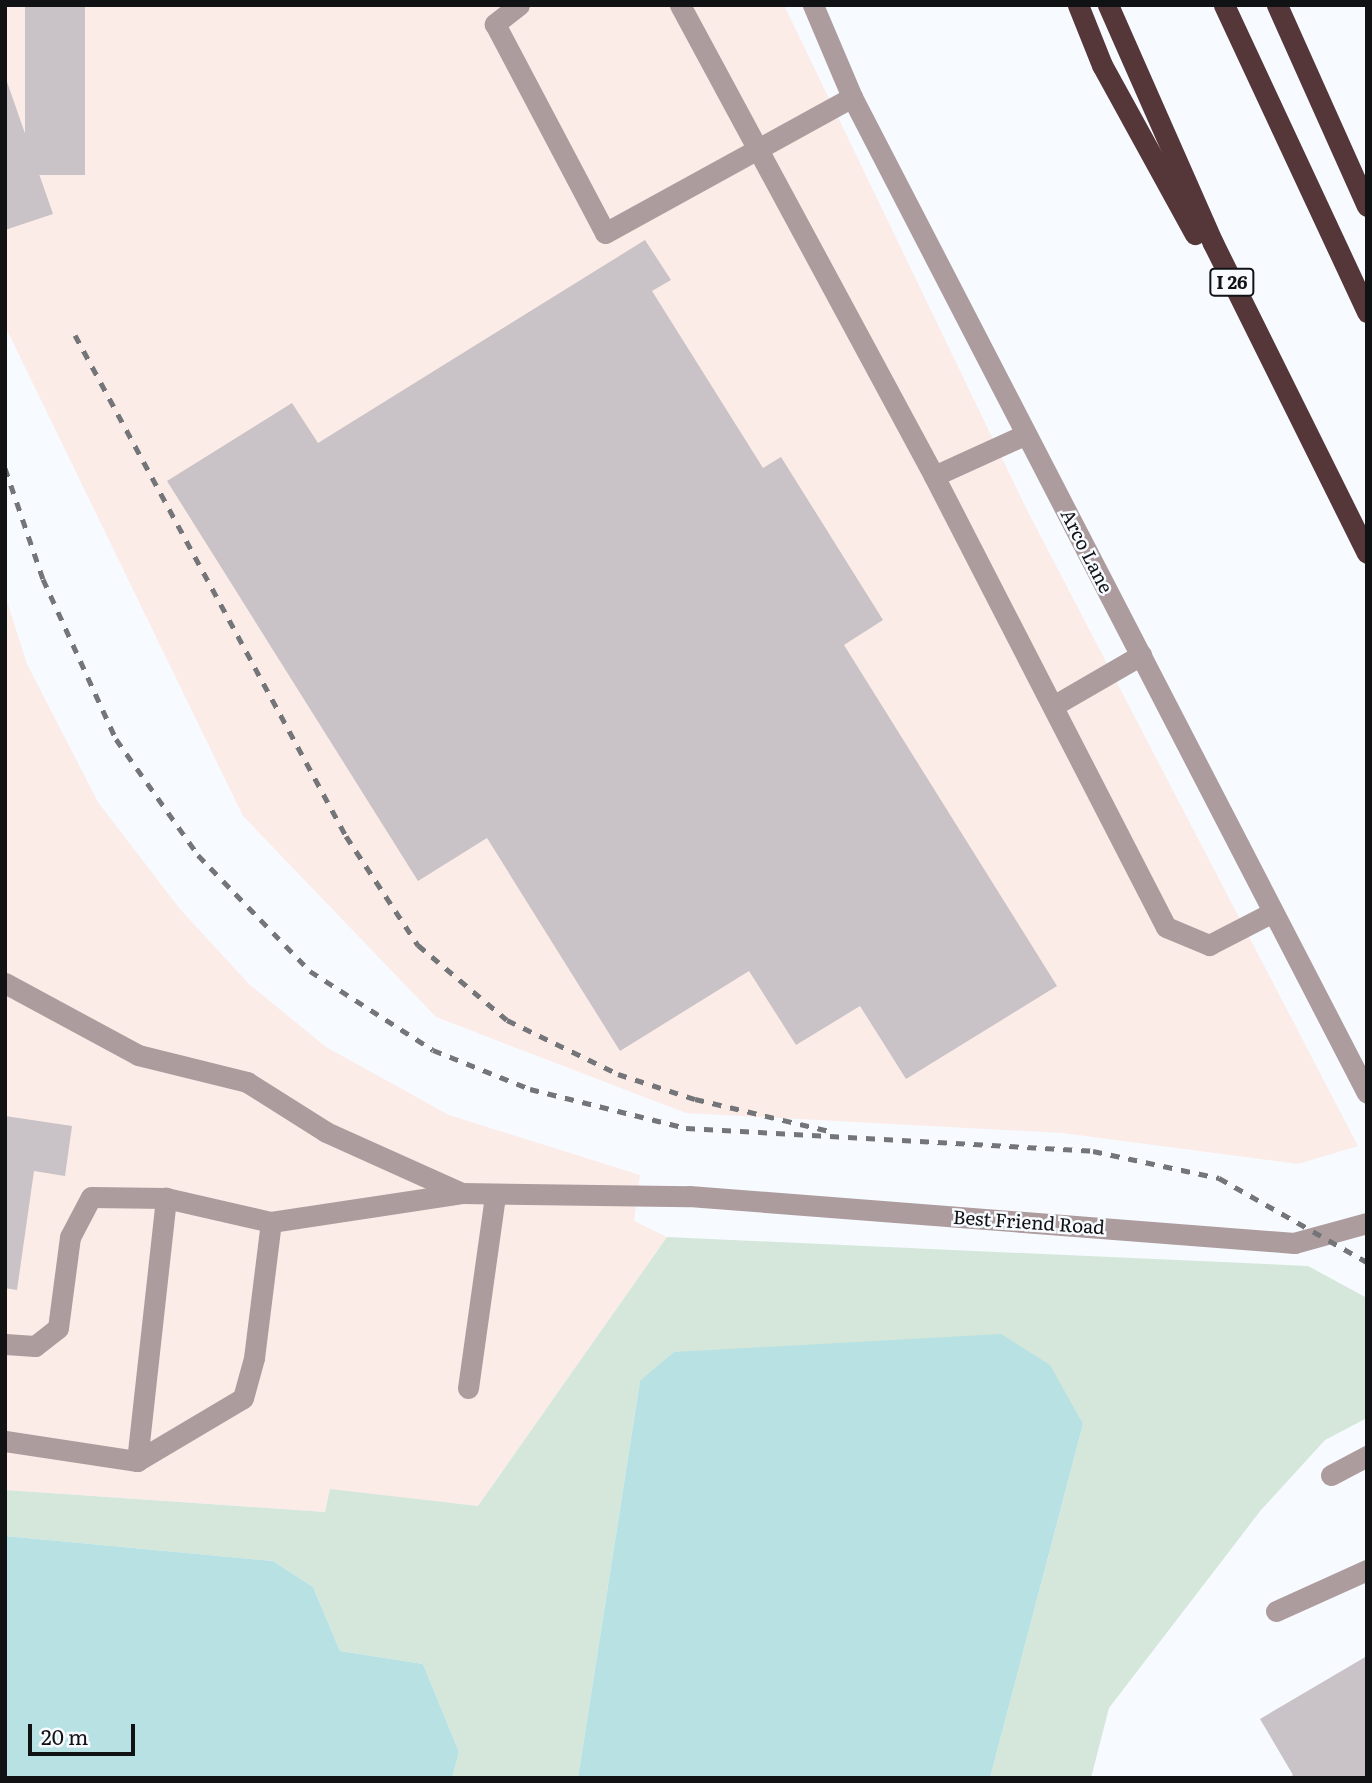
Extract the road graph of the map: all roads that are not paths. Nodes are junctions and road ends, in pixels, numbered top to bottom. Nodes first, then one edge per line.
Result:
1 (519, 5) edge
2 (680, 5) edge
3 (813, 5) edge
4 (1078, 5) edge
5 (1108, 5) edge
6 (1224, 5) edge
7 (1277, 5) edge
8 (852, 97) junction
9 (761, 147) junction
10 (1367, 206) edge
11 (1367, 312) edge
12 (1026, 434) junction
13 (1322, 462) junction
14 (934, 476) junction
15 (1367, 553) edge
16 (1140, 655) junction
17 (1052, 706) junction
18 (1273, 912) junction
19 (5, 983) edge
20 (1367, 1093) edge
21 (462, 1193) junction
22 (495, 1196) junction
23 (166, 1198) junction
24 (271, 1222) junction
25 (1367, 1223) edge
26 (5, 1344) edge
27 (468, 1388) dead end
28 (5, 1441) edge
29 (1367, 1456) edge
30 (137, 1461) junction
31 (1331, 1475) dead end
32 (1367, 1570) edge
33 (1276, 1611) dead end

1 - 9 street
2 - 9 street
3 - 8 street, Arco Lane
4 - 13 highway
5 - 13 highway, I 26
6 - 11 highway
7 - 10 highway
8 - 9 street
8 - 12 street, Arco Lane
9 - 14 street
12 - 14 street
12 - 16 street, Arco Lane
13 - 15 highway, I 26
14 - 17 street
16 - 17 street
16 - 18 street, Arco Lane
17 - 18 street
18 - 20 street, Arco Lane
19 - 21 street
21 - 22 street, Best Friend Road
21 - 24 street
22 - 25 street, Best Friend Road
22 - 27 street
23 - 24 street
23 - 26 street
23 - 30 street
24 - 30 street
28 - 30 street
29 - 31 street
32 - 33 street

